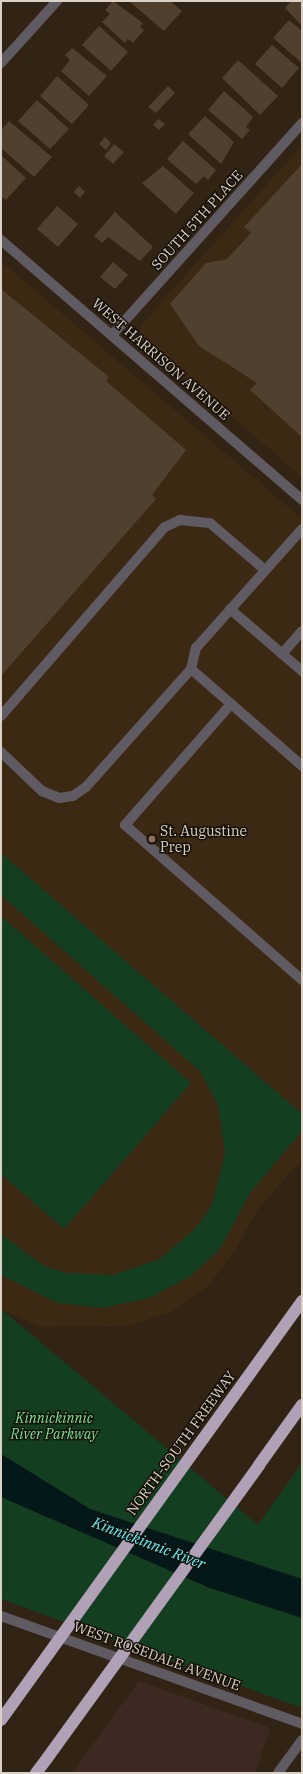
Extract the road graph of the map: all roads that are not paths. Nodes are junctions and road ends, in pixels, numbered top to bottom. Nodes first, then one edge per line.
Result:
1 (56, 1) edge
2 (1, 63) edge
3 (302, 123) edge
4 (1, 240) edge
5 (112, 335) junction
6 (302, 500) edge
7 (302, 529) edge
8 (265, 570) junction
9 (230, 609) junction
10 (302, 631) edge
11 (282, 654) junction
12 (191, 669) junction
13 (302, 671) edge
14 (231, 704) junction
15 (1, 716) edge
16 (1, 752) edge
17 (302, 766) edge
18 (302, 980) edge
19 (302, 1301) edge
20 (302, 1405) edge
21 (1, 1616) edge
22 (1, 1720) edge
23 (302, 1724) edge
24 (302, 1740) edge
25 (36, 1773) edge
26 (278, 1773) edge

1 - 2 street
3 - 5 street, SOUTH 5TH PLACE
4 - 5 street, WEST HARRISON AVENUE
5 - 6 street, WEST HARRISON AVENUE
7 - 8 street
8 - 9 street
8 - 15 street
9 - 11 street
9 - 12 street
10 - 11 street
11 - 13 street
12 - 14 street
12 - 16 street
14 - 17 street
14 - 18 street
19 - 22 highway, NORTH-SOUTH FREEWAY, bridge
20 - 25 highway, bridge
21 - 23 street, WEST ROSEDALE AVENUE
24 - 26 street

